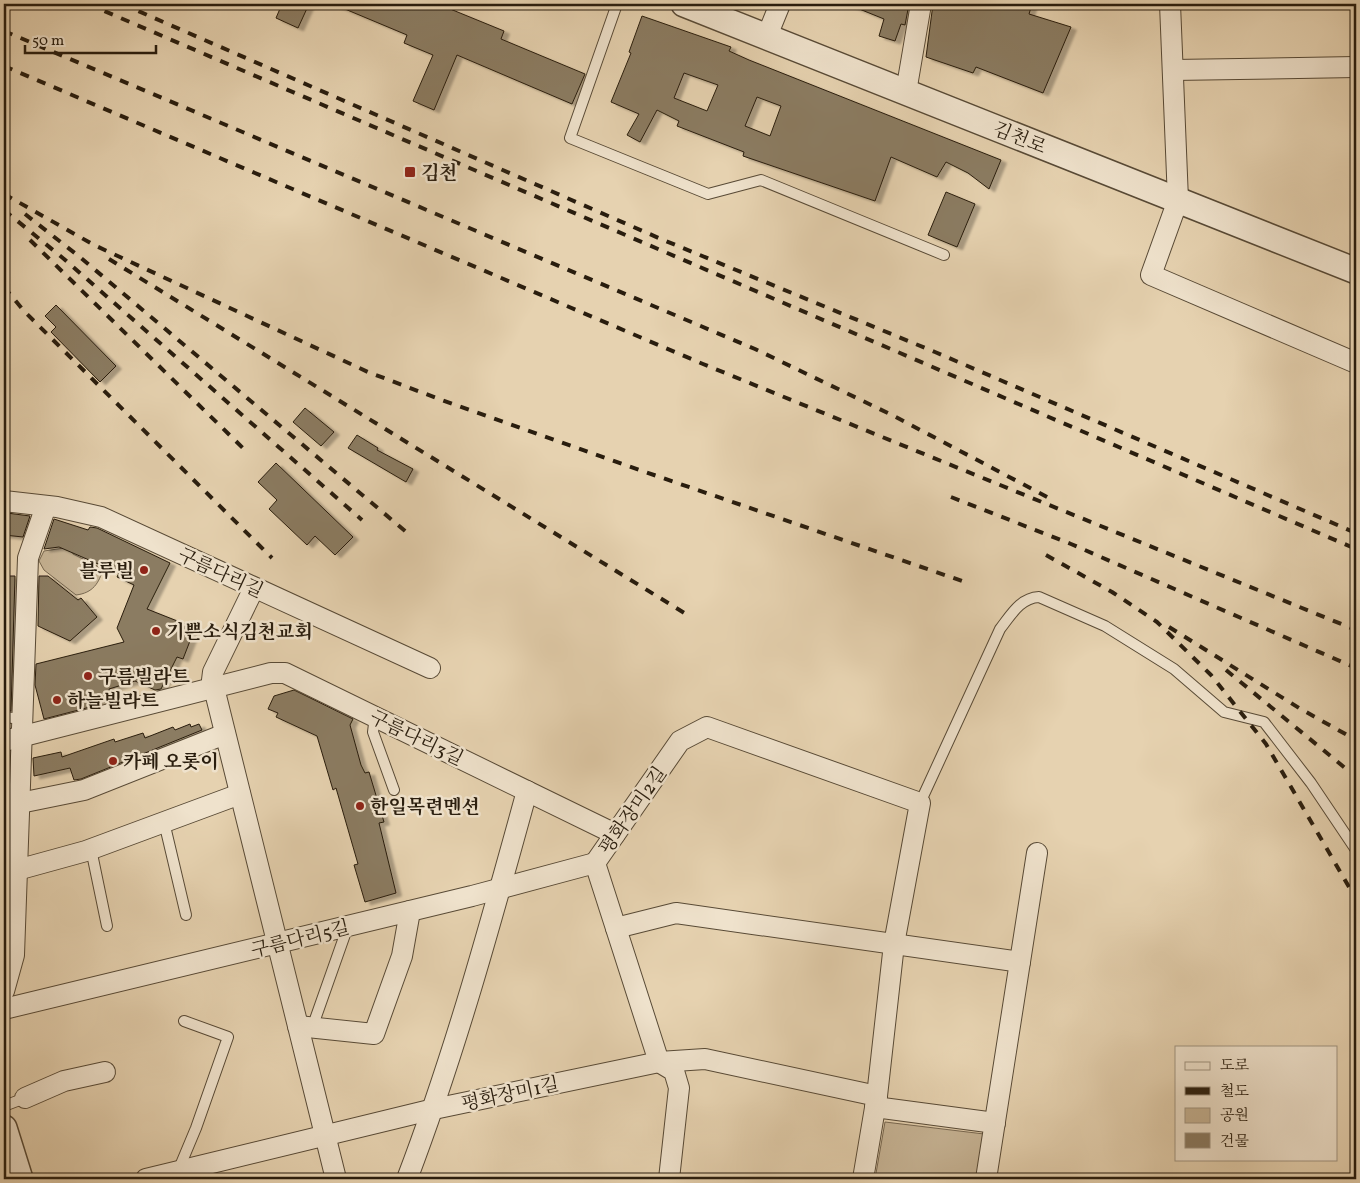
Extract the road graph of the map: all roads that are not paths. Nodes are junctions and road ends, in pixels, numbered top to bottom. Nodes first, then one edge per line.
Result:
1 (617, 4) edge
2 (688, 4) edge
3 (780, 4) edge
4 (921, 4) edge
5 (1170, 4) edge
6 (767, 36) junction
7 (1356, 67) edge
8 (1173, 70) junction
9 (906, 92) junction
10 (1178, 200) junction
11 (944, 255) dead end
12 (1356, 271) edge
13 (1356, 363) edge
14 (4, 501) edge
15 (46, 506) junction
16 (254, 588) junction
17 (430, 668) dead end
18 (214, 689) junction
19 (375, 716) junction
20 (13, 728) edge
21 (225, 734) junction
22 (394, 790) dead end
23 (527, 791) junction
24 (240, 794) junction
25 (20, 803) junction
26 (920, 803) junction
27 (164, 822) junction
28 (615, 834) junction
29 (91, 849) junction
30 (1356, 850) edge
31 (1037, 853) dead end
32 (595, 863) junction
33 (17, 870) junction
34 (501, 889) junction
35 (410, 911) junction
36 (186, 916) dead end
37 (107, 926) dead end
38 (348, 926) junction
39 (616, 928) junction
40 (278, 944) junction
41 (894, 944) junction
42 (1020, 962) junction
43 (4, 991) edge
44 (4, 1009) edge
45 (184, 1021) dead end
46 (305, 1027) junction
47 (659, 1062) junction
48 (105, 1072) dead end
49 (25, 1098) joint
50 (876, 1101) junction
51 (4, 1106) edge
52 (434, 1109) junction
53 (995, 1123) junction
54 (4, 1128) edge
55 (326, 1136) junction
56 (177, 1172) junction
57 (20, 1179) edge
58 (146, 1179) edge
59 (336, 1179) edge
60 (407, 1179) edge
61 (669, 1179) edge
62 (864, 1179) edge
63 (986, 1179) edge

1 - 11 lane
2 - 6 street, 김천로
3 - 6 street
4 - 9 street
5 - 8 street
6 - 9 street, 김천로
7 - 8 street
8 - 10 street
9 - 10 street, 김천로
10 - 12 street, 김천로
10 - 13 street
14 - 15 street, 구름다리길
15 - 16 street, 구름다리길
15 - 20 street
16 - 17 street, 구름다리길
16 - 18 street
18 - 19 street, 구름다리3길
18 - 20 street, 구름다리3길
18 - 21 street
19 - 22 lane
19 - 23 street, 구름다리3길
20 - 25 street
21 - 24 street
21 - 25 street
23 - 28 street, 구름다리3길
23 - 34 street
24 - 27 street
24 - 40 street
25 - 33 street
26 - 28 street, 평화장미2길
26 - 30 lane
26 - 41 street
27 - 29 street
27 - 36 lane
28 - 32 street, 평화장미2길
29 - 33 street
29 - 37 lane
31 - 42 street
32 - 34 street, 구름다리5길
32 - 39 street, 평화장미2길
33 - 43 street
34 - 35 street, 구름다리5길
34 - 52 street
35 - 38 street, 구름다리5길
35 - 46 street
38 - 40 street, 구름다리5길
38 - 46 lane
39 - 41 street
39 - 47 street, 평화장미2길
40 - 44 street, 구름다리5길
40 - 46 street
41 - 42 street
41 - 50 street
42 - 53 street
45 - 56 lane
46 - 55 street
47 - 50 street, 평화장미1길
47 - 52 street, 평화장미1길
47 - 61 street, 평화장미2길
48 - 49 street
49 - 51 lane
50 - 53 street, 평화장미1길
50 - 62 street
52 - 55 street, 평화장미1길
52 - 60 street
53 - 63 street
54 - 57 street
55 - 56 street, 평화장미1길
55 - 59 street
56 - 58 street, 평화장미1길

